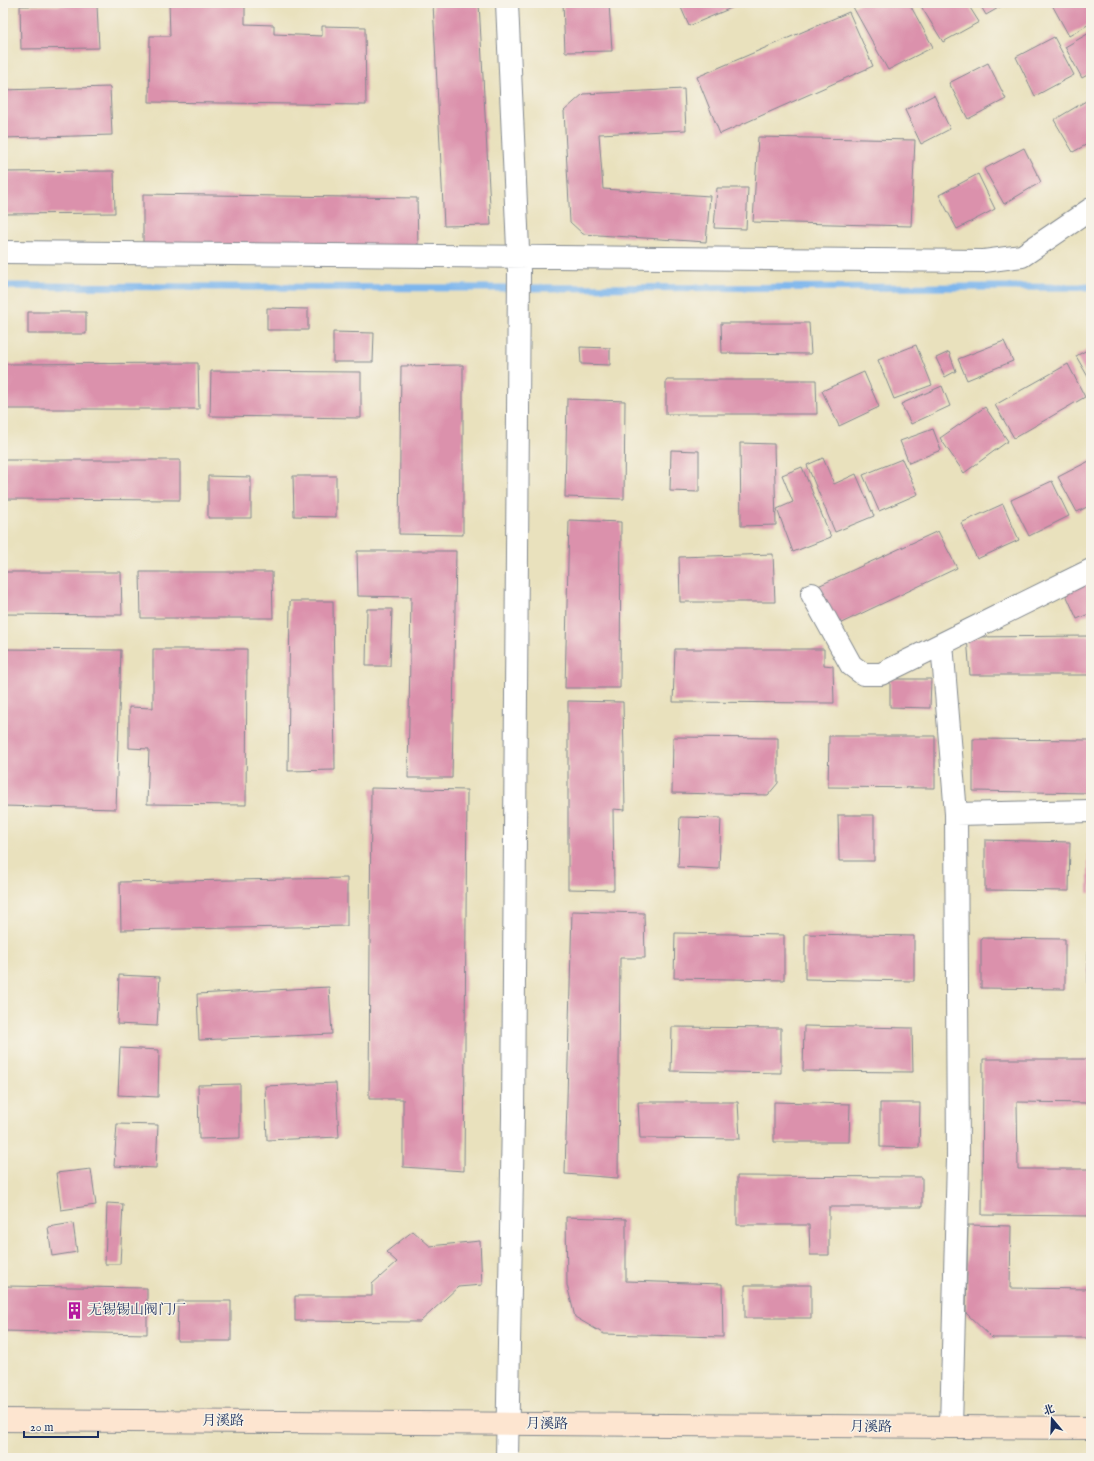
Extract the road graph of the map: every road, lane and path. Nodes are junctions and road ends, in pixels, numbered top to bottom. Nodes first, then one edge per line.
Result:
1 (507, 3) edge
2 (1091, 209) edge
3 (3, 252) edge
4 (519, 263) junction
5 (1091, 570) edge
6 (812, 594) dead end
7 (942, 644) junction
8 (1091, 811) edge
9 (956, 814) junction
10 (3, 1420) edge
11 (508, 1423) junction
12 (951, 1427) junction
13 (1091, 1428) edge
14 (507, 1458) edge

1 - 4 street
2 - 4 street
3 - 4 street
4 - 11 street
5 - 7 street
6 - 7 street
7 - 9 street
8 - 9 street
9 - 12 street
10 - 11 street, 月溪路
11 - 12 street, 月溪路
11 - 14 street
12 - 13 street, 月溪路

